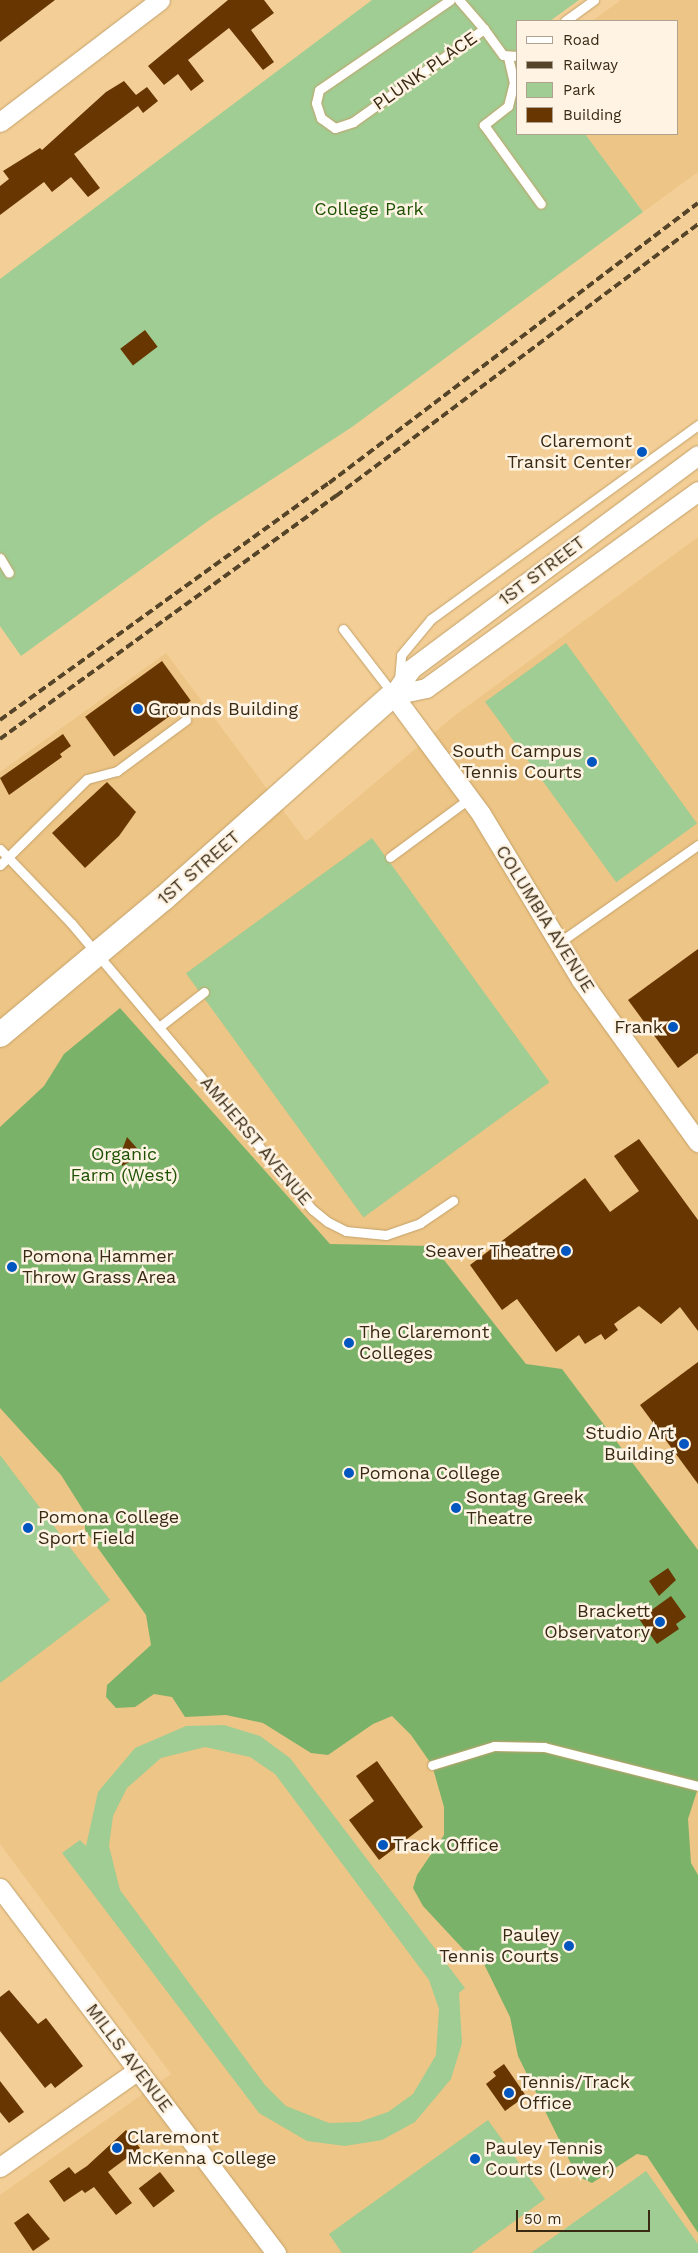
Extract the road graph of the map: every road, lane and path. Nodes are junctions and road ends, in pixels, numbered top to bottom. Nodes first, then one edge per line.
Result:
1 (160, 0) edge
2 (450, 0) edge
3 (458, 0) edge
4 (594, 0) edge
5 (566, 20) edge
6 (484, 29) junction
7 (512, 56) edge
8 (0, 122) edge
9 (541, 204) dead end
10 (698, 426) edge
11 (698, 455) edge
12 (698, 491) edge
13 (0, 558) edge
14 (9, 573) dead end
15 (344, 629) dead end
16 (396, 690) junction
17 (186, 720) dead end
18 (470, 798) junction
19 (698, 845) edge
20 (0, 849) edge
21 (8, 857) junction
22 (390, 857) dead end
23 (0, 865) edge
24 (557, 945) junction
25 (97, 953) junction
26 (204, 992) dead end
27 (159, 1027) junction
28 (0, 1035) edge
29 (698, 1142) edge
30 (453, 1201) dead end
31 (432, 1765) dead end
32 (698, 1786) edge
33 (0, 1888) edge
34 (138, 2070) junction
35 (0, 2167) edge
36 (276, 2253) edge

1 - 8 street
2 - 6 lane, PLUNK PLACE
3 - 6 lane
4 - 5 lane
6 - 7 lane, PLUNK PLACE
7 - 9 lane
10 - 16 lane
11 - 16 street, 1ST STREET
12 - 16 street, 1ST STREET
13 - 14 lane
15 - 16 lane
16 - 18 street, COLUMBIA AVENUE
16 - 25 street, 1ST STREET
17 - 21 lane
18 - 22 lane
18 - 24 street, COLUMBIA AVENUE
19 - 24 lane
20 - 21 lane, AMHERST AVENUE
21 - 23 lane
21 - 25 lane, AMHERST AVENUE
24 - 29 street, COLUMBIA AVENUE
25 - 27 lane, AMHERST AVENUE
25 - 28 street, 1ST STREET
26 - 27 lane
27 - 30 lane, AMHERST AVENUE
31 - 32 lane
33 - 34 street, MILLS AVENUE
34 - 35 street
34 - 36 street, MILLS AVENUE

